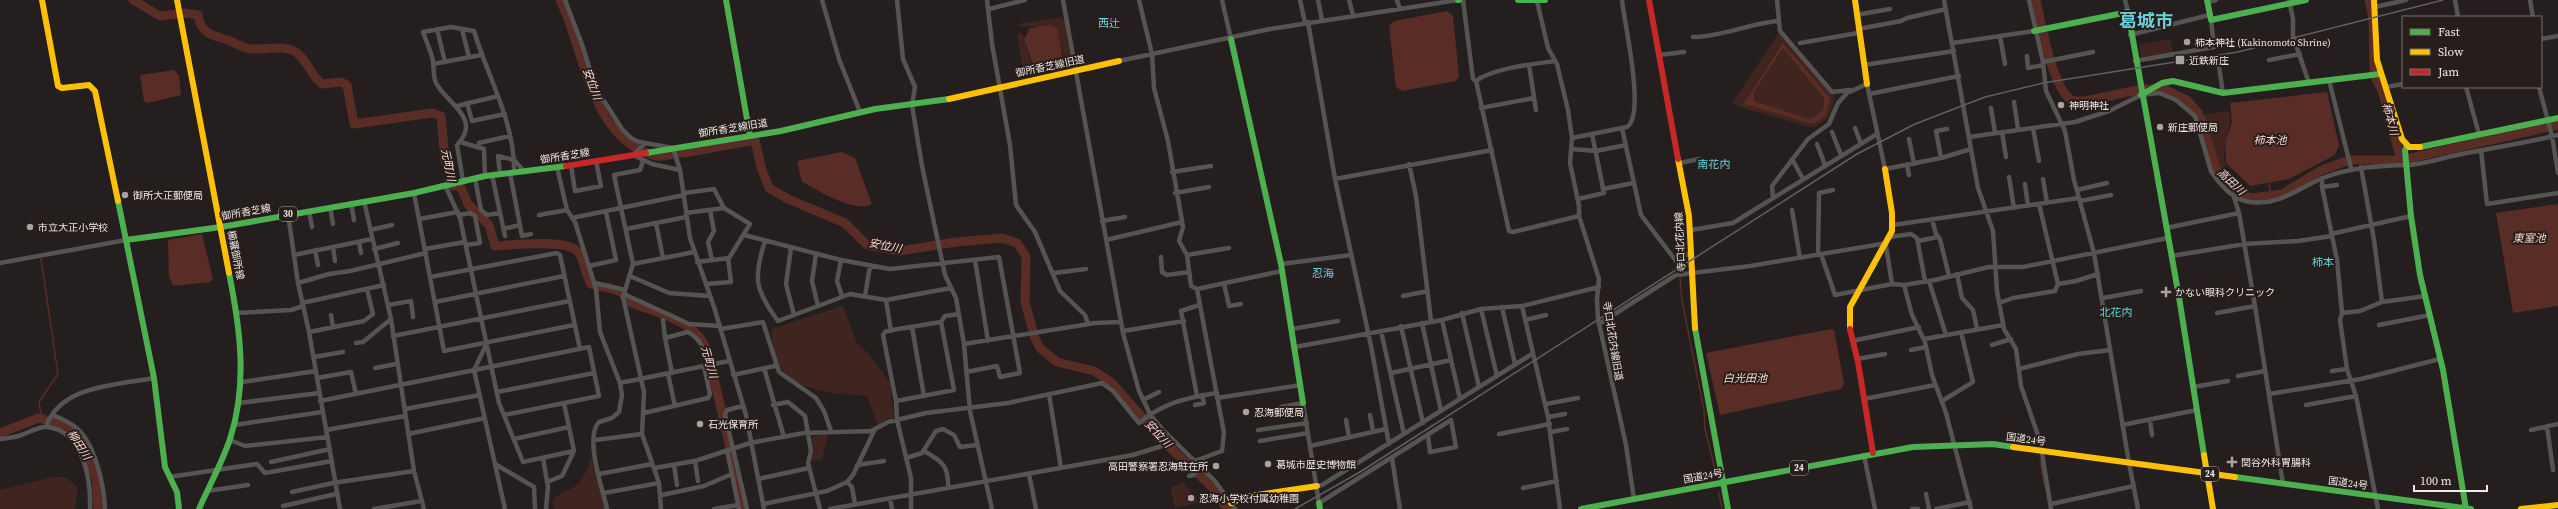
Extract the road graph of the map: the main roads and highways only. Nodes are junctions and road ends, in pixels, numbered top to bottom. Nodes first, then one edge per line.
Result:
1 (42, 0) edge
2 (177, 0) edge
3 (726, 0) edge
4 (1518, 0) edge
5 (1545, 0) edge
6 (1649, 0) edge
7 (1855, 0) edge
8 (2306, 0) edge
9 (2374, 0) edge
10 (1537, 1) edge
11 (2207, 1) edge
12 (2290, 1) edge
13 (2035, 30) road end
14 (1231, 39) road end
15 (1119, 61) road end
16 (2380, 74) junction
17 (1867, 84) road end
18 (2141, 94) junction
19 (2558, 118) edge
20 (750, 136) junction
21 (2406, 148) junction
22 (646, 153) joint
23 (1885, 169) road end
24 (221, 227) junction
25 (126, 240) junction
26 (1303, 403) road end
27 (1874, 453) junction
28 (2207, 474) junction
29 (1724, 483) junction
30 (1316, 486) road end
31 (2558, 505) edge
32 (1231, 506) edge
33 (178, 509) edge
34 (199, 509) edge
35 (1582, 509) edge
36 (1728, 509) edge
37 (2213, 509) edge
38 (2466, 509) edge
39 (2471, 509) edge
40 (2521, 509) edge

1 - 25 main road
2 - 24 main road, 櫛羅御所線
3 - 20 main road
4 - 10 main road
5 - 10 main road
6 - 29 main road, 寺口北花内線
7 - 17 main road
8 - 12 main road
9 - 16 main road
11 - 12 main road
13 - 18 main road
14 - 26 main road
15 - 20 main road, 御所香芝線旧道
16 - 18 main road
16 - 21 main road
18 - 28 main road
19 - 21 main road
20 - 22 main road, 御所香芝線旧道
21 - 38 main road
22 - 24 main road, 御所香芝線 / 30
23 - 27 main road
24 - 25 main road, 御所香芝線 / 30
24 - 34 main road, 櫛羅御所線
25 - 33 main road
27 - 28 main road, 国道24号 / 24
27 - 29 main road, 国道24号 / 24
28 - 37 main road
28 - 38 main road, 国道24号 / 24
29 - 35 main road, 国道24号 / 24
29 - 36 main road, 寺口北花内線
30 - 32 main road
31 - 40 main road
38 - 39 main road, 国道24号 / 24

